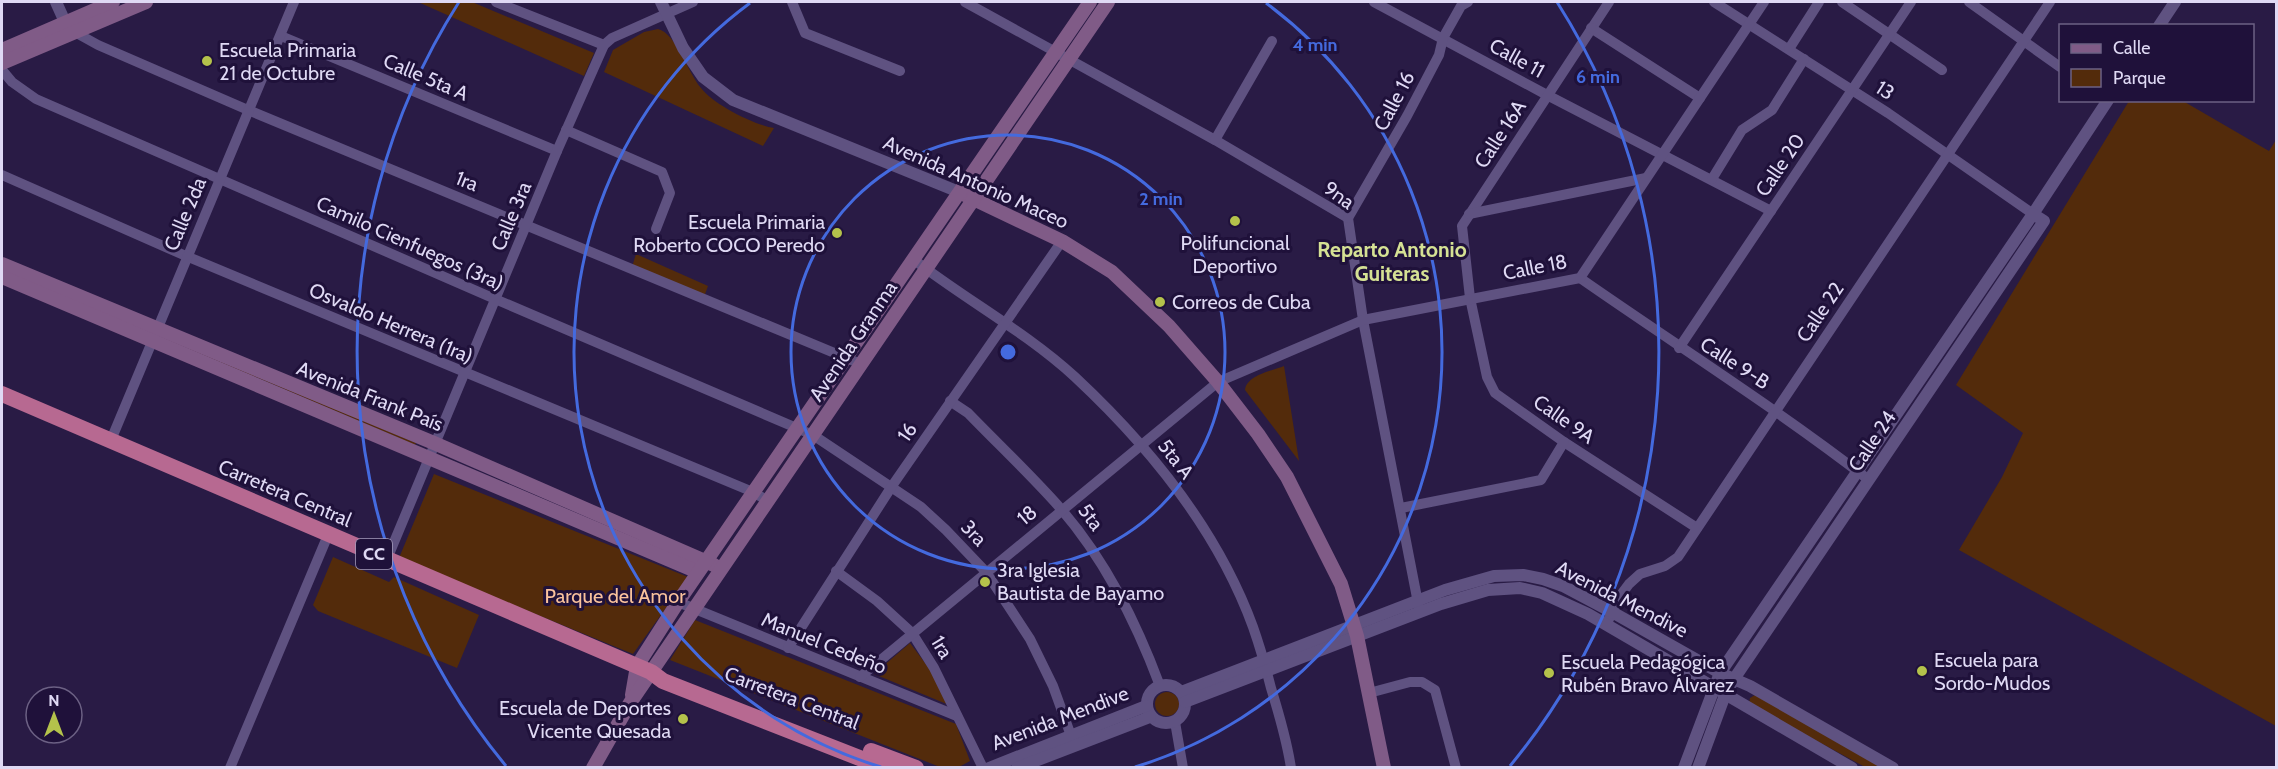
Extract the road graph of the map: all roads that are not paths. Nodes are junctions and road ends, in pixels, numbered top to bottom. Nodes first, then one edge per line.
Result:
1 (56, 2) edge
2 (113, 2) edge
3 (146, 2) edge
4 (294, 2) edge
5 (496, 2) edge
6 (693, 2) edge
7 (792, 2) edge
8 (964, 2) edge
9 (1090, 2) edge
10 (1108, 2) edge
11 (1374, 2) edge
12 (1468, 2) edge
13 (1608, 2) edge
14 (1714, 2) edge
15 (1764, 2) edge
16 (1819, 2) edge
17 (1842, 2) edge
18 (1911, 2) edge
19 (1969, 2) edge
20 (2050, 2) edge
21 (2175, 2) edge
22 (663, 7) edge
23 (1749, 24) junction
24 (2160, 24) edge
25 (69, 28) junction
26 (1591, 28) junction
27 (1890, 34) junction
28 (280, 36) junction
29 (1443, 38) junction
30 (1272, 40) dead end
31 (2023, 40) junction
32 (604, 45) junction
33 (1788, 49) junction
34 (2, 50) edge
35 (1055, 52) junction
36 (1804, 59) junction
37 (1068, 60) junction
38 (2, 63) edge
39 (2059, 66) edge
40 (2, 70) edge
41 (1942, 70) dead end
42 (900, 71) dead end
43 (1852, 90) junction
44 (1547, 95) junction
45 (1700, 98) junction
46 (2107, 102) edge
47 (248, 110) junction
48 (566, 130) junction
49 (1215, 140) junction
50 (557, 151) junction
51 (1948, 153) junction
52 (1662, 154) junction
53 (2, 176) edge
54 (1646, 178) junction
55 (219, 179) junction
56 (1712, 179) junction
57 (959, 192) junction
58 (974, 198) junction
59 (1771, 211) junction
60 (1469, 214) junction
61 (2033, 214) junction
62 (1348, 218) junction
63 (527, 225) junction
64 (656, 229) dead end
65 (1062, 241) junction
66 (186, 256) junction
67 (913, 259) junction
68 (2, 264) edge
69 (926, 269) junction
70 (2, 277) edge
71 (1580, 278) junction
72 (1470, 298) junction
73 (495, 299) junction
74 (1364, 320) junction
75 (1005, 323) junction
76 (155, 335) junction
77 (1679, 348) junction
78 (846, 357) junction
79 (861, 364) junction
80 (464, 372) junction
81 (1218, 382) junction
82 (2, 394) edge
83 (950, 401) junction
84 (1775, 411) junction
85 (798, 427) junction
86 (813, 435) junction
87 (111, 440) junction
88 (1564, 442) junction
89 (434, 443) junction
90 (1142, 445) junction
91 (428, 459) junction
92 (1858, 471) junction
93 (1869, 480) junction
94 (892, 486) junction
95 (753, 492) junction
96 (768, 501) junction
97 (1401, 508) junction
98 (1062, 510) junction
99 (1697, 528) junction
100 (328, 535) junction
101 (387, 559) junction
102 (702, 567) junction
103 (836, 571) junction
104 (986, 572) junction
105 (717, 575) junction
106 (678, 602) junction
107 (1419, 607) junction
108 (694, 608) junction
109 (1612, 612) junction
110 (1606, 625) junction
111 (1356, 631) junction
112 (912, 633) junction
113 (788, 648) junction
114 (1265, 666) junction
115 (644, 669) junction
116 (1720, 673) junction
117 (860, 677) junction
118 (1734, 679) junction
119 (1160, 686) junction
120 (1714, 688) junction
121 (1369, 693) junction
122 (1725, 695) junction
123 (1183, 697) junction
124 (1148, 711) junction
125 (957, 716) junction
126 (1175, 722) junction
127 (1073, 740) junction
128 (230, 768) edge
129 (593, 768) edge
130 (885, 768) edge
131 (916, 768) edge
132 (983, 768) edge
133 (989, 768) edge
134 (1017, 768) edge
135 (1183, 768) edge
136 (1291, 768) edge
137 (1384, 768) edge
138 (1456, 768) edge
139 (1684, 768) edge
140 (1698, 768) edge
141 (1852, 768) edge
142 (1893, 768) edge

1 - 25 street
2 - 25 main road
3 - 25 main road
4 - 28 street, Calle 2da
5 - 32 street
6 - 22 street
7 - 42 street
8 - 35 street, 9na
9 - 35 main road, Avenida Granma
10 - 37 main road, Avenida Granma
11 - 29 street, Calle 11
12 - 29 street, Calle 16
13 - 26 street, Calle 16A
14 - 23 street, 13
15 - 23 street, Calle 18
16 - 33 street
17 - 27 street
18 - 27 street, Calle 20
19 - 31 street
20 - 31 street, Calle 22
21 - 24 street
22 - 32 street
22 - 57 street, Avenida Antonio Maceo
23 - 33 street, 13
23 - 45 street, Calle 18
25 - 34 main road
25 - 38 main road
25 - 47 street, 1ra
26 - 44 street, Calle 16A
26 - 45 street
27 - 41 street
27 - 43 street, Calle 20
28 - 47 street, Calle 2da
28 - 50 street, Calle 5ta A
29 - 44 street, Calle 11
29 - 62 street, Calle 16
30 - 49 street
31 - 39 street
31 - 51 street, Calle 22
32 - 48 street, Calle 3ra
33 - 36 street, 13
35 - 37 street, 9na
35 - 57 main road, Avenida Granma
36 - 43 street, 13
36 - 56 street
37 - 49 street, 9na
37 - 58 main road, Avenida Granma
40 - 55 street, Camilo Cienfuegos (3ra)
43 - 51 street, 13
43 - 59 street, Calle 20
44 - 52 street, Calle 11
44 - 60 street, Calle 16A
45 - 52 street, Calle 18
46 - 61 street, Calle 24
47 - 55 street, Calle 2da
47 - 63 street, 1ra
48 - 50 street, Calle 3ra
48 - 64 street
49 - 62 street, 9na
50 - 63 street, Calle 3ra
51 - 61 street, 13
51 - 84 street, Calle 22
52 - 54 street, Calle 18
52 - 56 street, Calle 11
53 - 66 street, Osvaldo Herrera (1ra)
54 - 60 street
54 - 71 street, Calle 18
55 - 66 street, Calle 2da
55 - 73 street, Camilo Cienfuegos (3ra)
56 - 59 street, Calle 11
57 - 58 main road, Avenida Antonio Maceo
57 - 67 main road, Avenida Granma
58 - 65 main road, Avenida Antonio Maceo
58 - 69 main road, Avenida Granma
59 - 77 street, Calle 20
60 - 72 street, Calle 16A
61 - 92 street, Calle 24
61 - 93 street, Calle 24
62 - 74 street, 9na
63 - 73 street, Calle 3ra
63 - 78 street, 1ra
65 - 75 street, 16
65 - 81 main road, Avenida Antonio Maceo
66 - 76 street, Calle 2da
66 - 80 street, Osvaldo Herrera (1ra)
67 - 69 street, 5ta A
67 - 78 main road, Avenida Granma
68 - 76 main road, Avenida Frank País
69 - 75 street, 5ta A
69 - 79 main road, Avenida Granma
70 - 76 main road, Avenida Frank País
71 - 72 street, Calle 18
71 - 77 street, Calle 9-B
72 - 74 street, Calle 18
72 - 88 street, Calle 9A
73 - 80 street, Calle 3ra
73 - 85 street, Camilo Cienfuegos (3ra)
74 - 81 street, Calle 18
74 - 97 street, 9na
75 - 83 street, 16
75 - 90 street, 5ta A
76 - 87 street, Calle 2da
76 - 89 main road, Avenida Frank País
76 - 91 main road, Avenida Frank País
77 - 84 street, Calle 9-B
78 - 79 street, 1ra
78 - 85 main road, Avenida Granma
79 - 86 main road, Avenida Granma
80 - 89 street, Calle 3ra
80 - 95 street, Osvaldo Herrera (1ra)
81 - 90 street, 18
81 - 111 main road, Avenida Antonio Maceo
82 - 87 highway, Carretera Central / CC
83 - 94 street, 16
83 - 98 street, 5ta
84 - 92 street, Calle 9-B
84 - 99 street, Calle 22
85 - 86 street, Camilo Cienfuegos (3ra)
85 - 95 main road, Avenida Granma
86 - 94 street, 3ra
86 - 96 main road, Avenida Granma
87 - 100 highway, Carretera Central / CC
88 - 97 street
88 - 99 street, Calle 9A
89 - 91 street, Calle 3ra
89 - 102 main road, Avenida Frank País
90 - 98 street, 18
90 - 114 street, 5ta A
91 - 101 street, Calle 3ra
91 - 102 main road, Avenida Frank País
92 - 93 street, Calle 9-B
92 - 116 street, Calle 24
93 - 118 street, Calle 24
94 - 103 street, 16
94 - 104 street, 3ra
95 - 96 street, Osvaldo Herrera (1ra)
95 - 102 main road, Avenida Granma
96 - 105 main road, Avenida Granma
97 - 107 street, 9na
98 - 104 street, 18
98 - 119 street, 5ta
99 - 109 street, Calle 22
100 - 101 highway, Carretera Central / CC
100 - 128 street
101 - 115 highway, Carretera Central / CC
102 - 105 main road, Avenida Frank País
102 - 106 main road, Avenida Granma
103 - 112 street, 1ra
103 - 113 street, 16
104 - 112 street, 18
104 - 127 street, 3ra
105 - 108 main road, Avenida Granma
106 - 108 street, Manuel Cedeño
106 - 115 main road, Avenida Granma
107 - 109 street, Avenida Mendive
107 - 110 street, Avenida Mendive
107 - 111 street, Avenida Mendive
108 - 113 street, Manuel Cedeño
108 - 115 main road, Avenida Granma
109 - 110 street, Calle 22
109 - 116 street, Avenida Mendive
110 - 120 street, Avenida Mendive
111 - 114 street, Avenida Mendive
111 - 121 main road, Avenida Antonio Maceo
112 - 117 street, 18
112 - 125 street, 1ra
113 - 117 street, Manuel Cedeño
114 - 123 street, Avenida Mendive
114 - 136 street, 5ta A
115 - 129 main road, Avenida Granma
115 - 130 highway, Carretera Central / CC
115 - 131 highway, Carretera Central / CC
116 - 118 street, Avenida Mendive
116 - 120 street, Calle 24
117 - 125 street, Manuel Cedeño
118 - 122 street, Calle 24
118 - 142 street, Avenida Mendive
119 - 123 street
119 - 124 street, Avenida Mendive
120 - 122 street, Avenida Mendive
120 - 139 street, Calle 24
121 - 137 main road, Avenida Antonio Maceo
121 - 138 street
122 - 140 street, Calle 24
122 - 141 street, Avenida Mendive
123 - 126 street
124 - 126 street, Avenida Mendive
124 - 127 street, Avenida Mendive
125 - 132 street, 1ra
126 - 135 street
127 - 133 street, Avenida Mendive
127 - 134 street, Avenida Mendive

